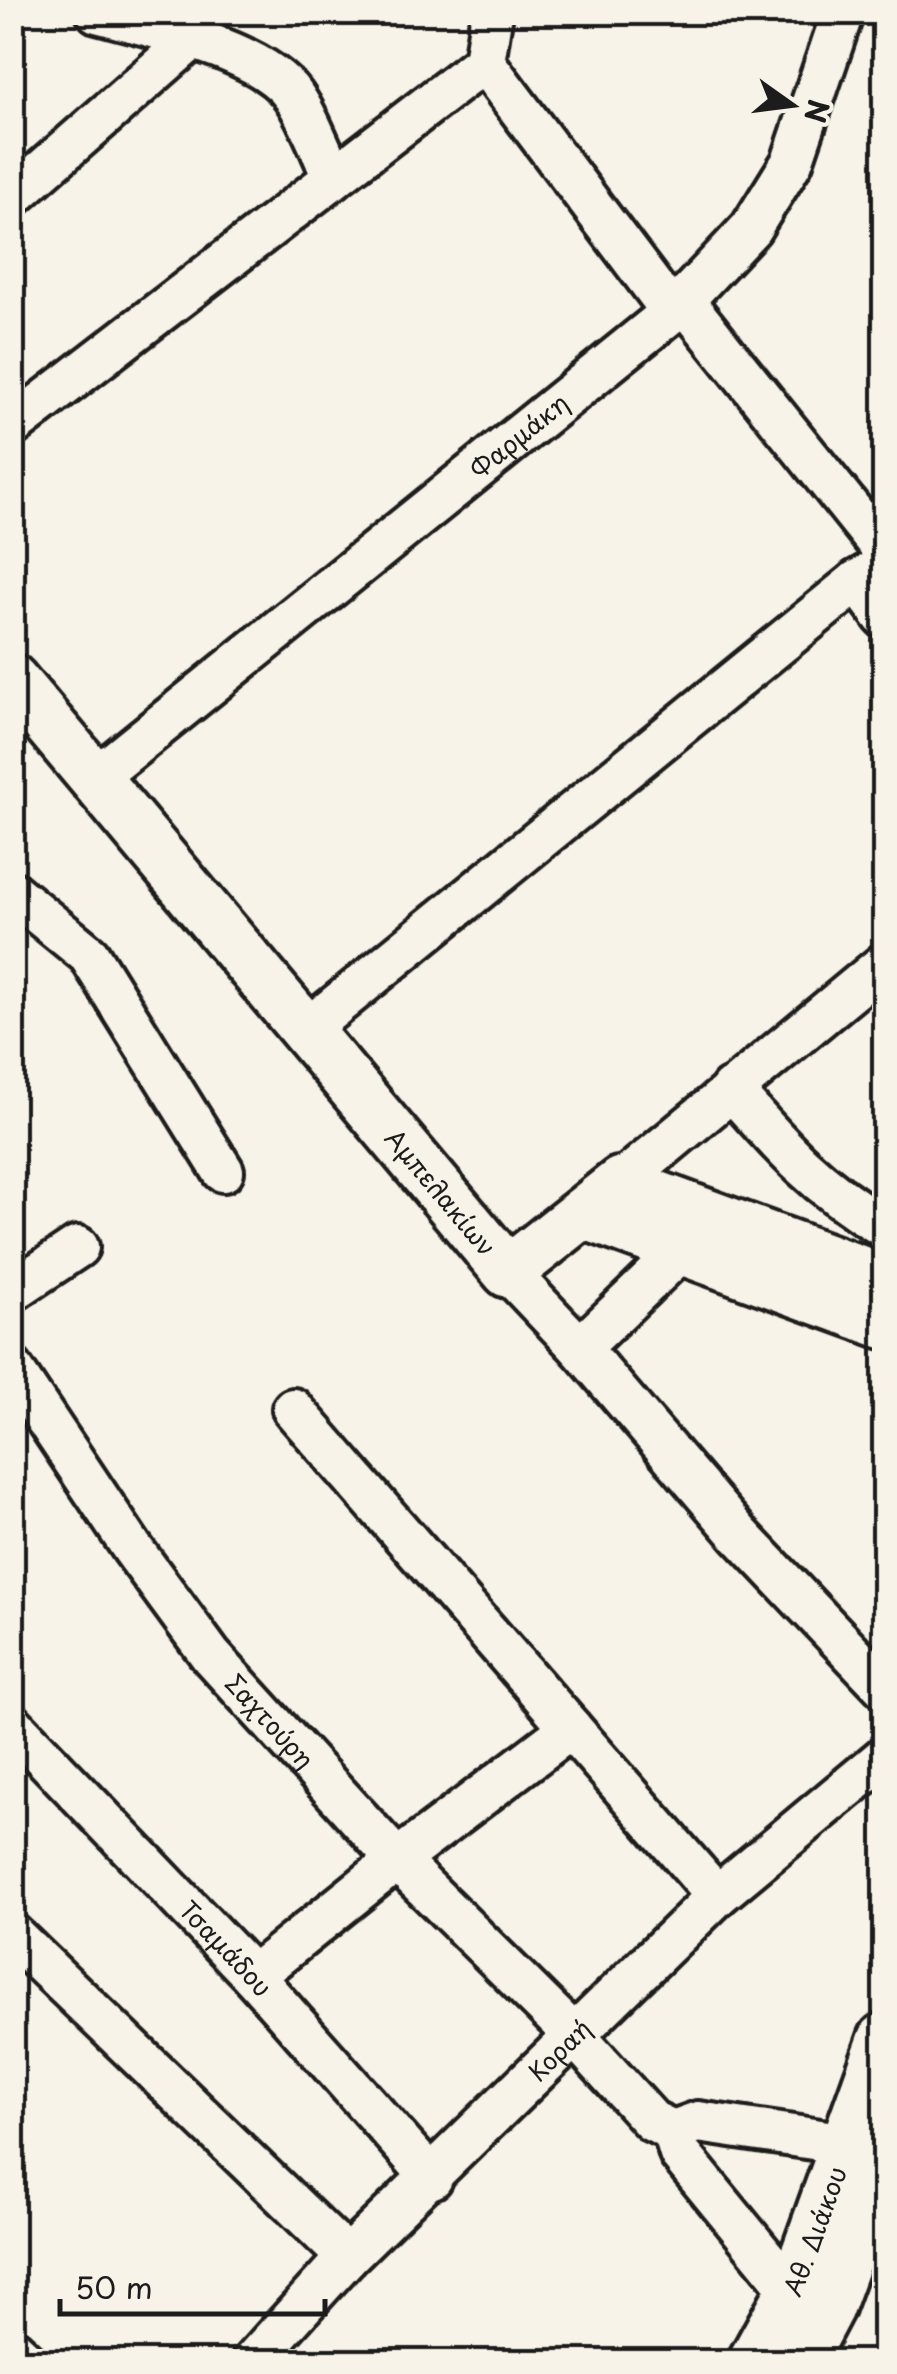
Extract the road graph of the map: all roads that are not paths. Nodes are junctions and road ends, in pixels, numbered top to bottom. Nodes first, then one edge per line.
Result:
1 (97, 12) edge
2 (492, 12) edge
3 (843, 12) edge
4 (192, 39) junction
5 (484, 62) junction
6 (334, 178) junction
7 (12, 197) edge
8 (677, 306) junction
9 (12, 426) edge
10 (884, 550) edge
11 (871, 573) edge
12 (884, 617) edge
13 (12, 680) edge
14 (95, 778) junction
15 (12, 892) edge
16 (884, 964) edge
17 (306, 1030) junction
18 (730, 1089) junction
19 (223, 1171) dead end
20 (602, 1198) junction
21 (884, 1227) edge
22 (78, 1247) dead end
23 (683, 1249) junction
24 (508, 1272) junction
25 (884, 1280) edge
26 (12, 1291) edge
27 (884, 1322) edge
28 (580, 1348) junction
29 (12, 1368) edge
30 (293, 1409) dead end
31 (884, 1687) edge
32 (12, 1724) edge
33 (571, 1728) junction
34 (884, 1757) edge
35 (397, 1860) junction
36 (717, 1896) junction
37 (12, 1934) edge
38 (253, 1976) junction
39 (574, 2036) junction
40 (884, 2038) edge
41 (673, 2131) junction
42 (873, 2166) edge
43 (432, 2178) junction
44 (347, 2257) junction
45 (792, 2292) junction
46 (12, 2348) edge
47 (27, 2362) edge
48 (252, 2362) edge
49 (753, 2362) edge
50 (798, 2362) edge

1 - 4 street
2 - 5 street
3 - 8 street, Φαρμάκη
4 - 6 street
4 - 7 street
5 - 6 street
5 - 8 street
6 - 9 street
8 - 10 street
8 - 14 street, Φαρμάκη
11 - 12 street
11 - 17 street
13 - 14 street, Αμπελακίων
14 - 17 street, Αμπελακίων
15 - 19 street
16 - 18 street
17 - 24 street, Αμπελακίων
18 - 20 street
18 - 21 street
20 - 23 street
20 - 24 street
20 - 25 street
22 - 26 street
23 - 27 street
23 - 28 street
24 - 28 street, Αμπελακίων
28 - 31 street, Αμπελακίων
29 - 35 street, Σαχτούρη
30 - 33 street
32 - 38 street, Τσαμάδου
33 - 35 street
33 - 36 street
34 - 36 street, Κοραή
35 - 38 street
35 - 39 street, Σαχτούρη
36 - 39 street, Κοραή
37 - 44 street
38 - 43 street, Τσαμάδου
39 - 41 street, Σαχτούρη
39 - 43 street, Κοραή
40 - 42 street, Αθ. Διάκου
41 - 42 street
41 - 45 street
42 - 45 street, Αθ. Διάκου
42 - 50 street, Αθ. Διάκου
43 - 44 street, Κοραή
44 - 48 street, Κοραή
45 - 49 street, Αθ. Διάκου
46 - 47 street

